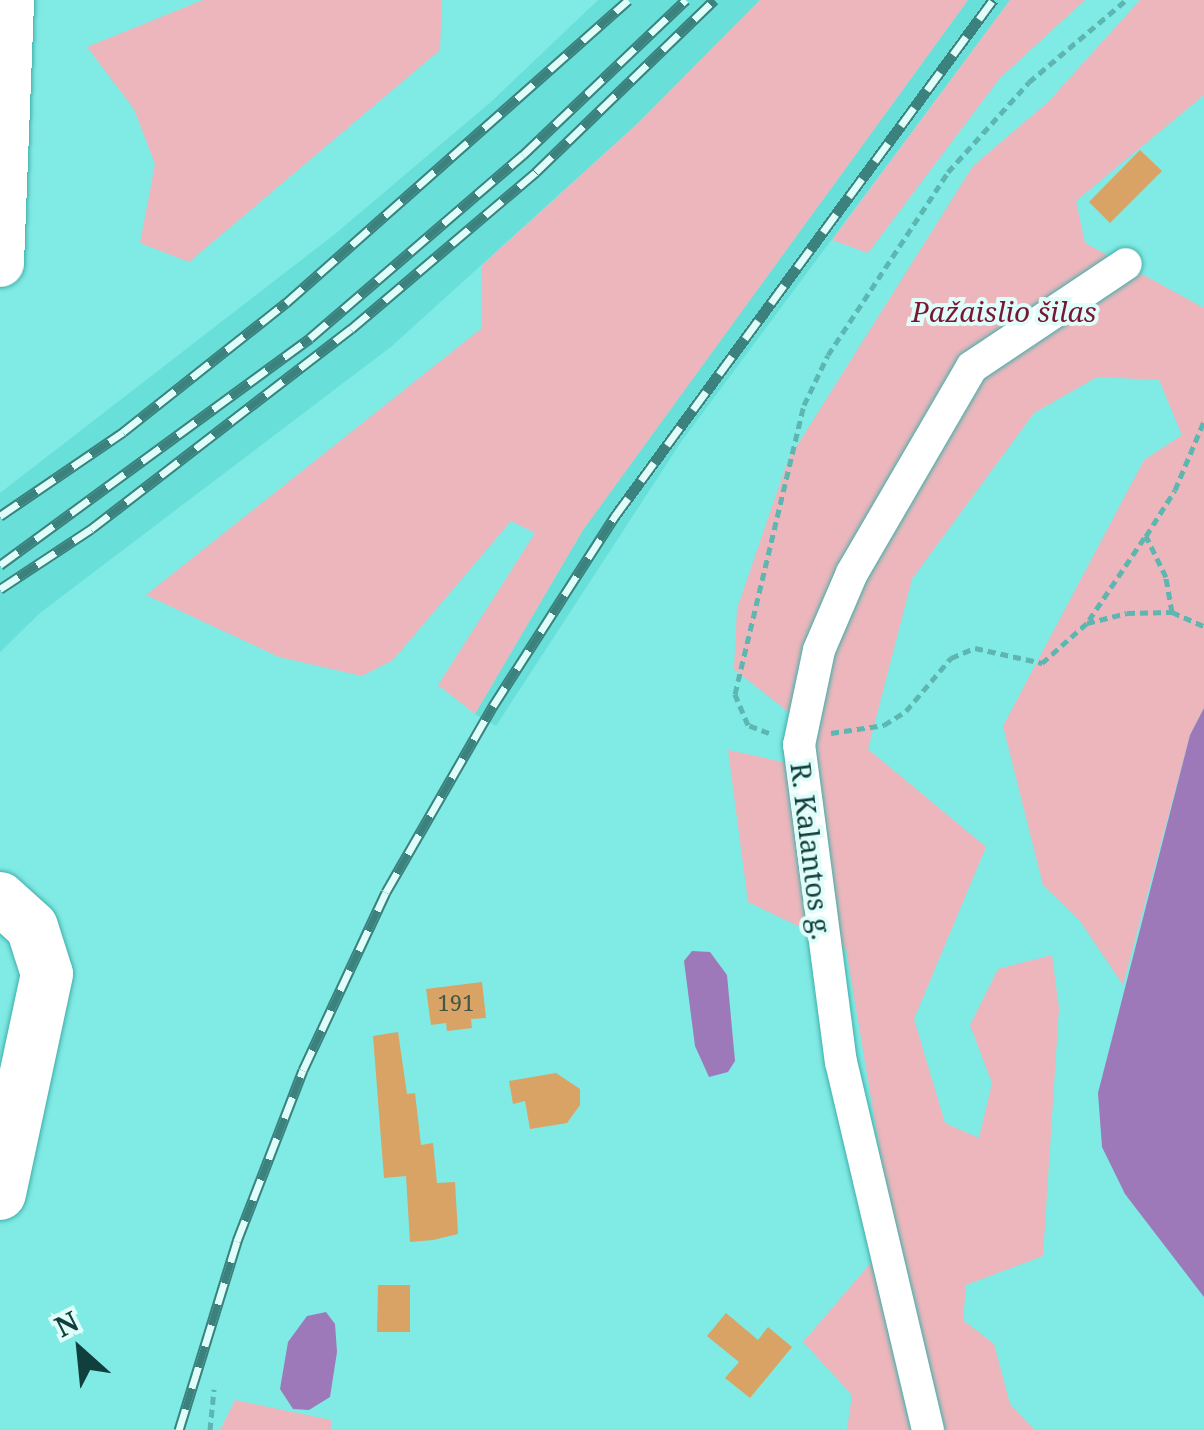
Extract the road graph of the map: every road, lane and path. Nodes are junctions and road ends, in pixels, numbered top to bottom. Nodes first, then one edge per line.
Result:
1 (10, 0) edge
2 (1126, 0) edge
3 (0, 263) edge
4 (1126, 264) dead end
5 (1204, 421) edge
6 (1146, 536) junction
7 (1172, 612) junction
8 (1087, 623) junction
9 (1204, 626) edge
10 (800, 745) junction
11 (0, 898) edge
12 (0, 1194) edge
13 (214, 1389) dead end
14 (210, 1430) edge
15 (928, 1430) edge

1 - 3 main road
2 - 10 path
4 - 10 street, R. Kalantos g.
5 - 6 path
6 - 7 path
6 - 8 path
7 - 8 path
7 - 9 path
8 - 10 path
10 - 15 street, R. Kalantos g.
11 - 12 main road
13 - 14 path

